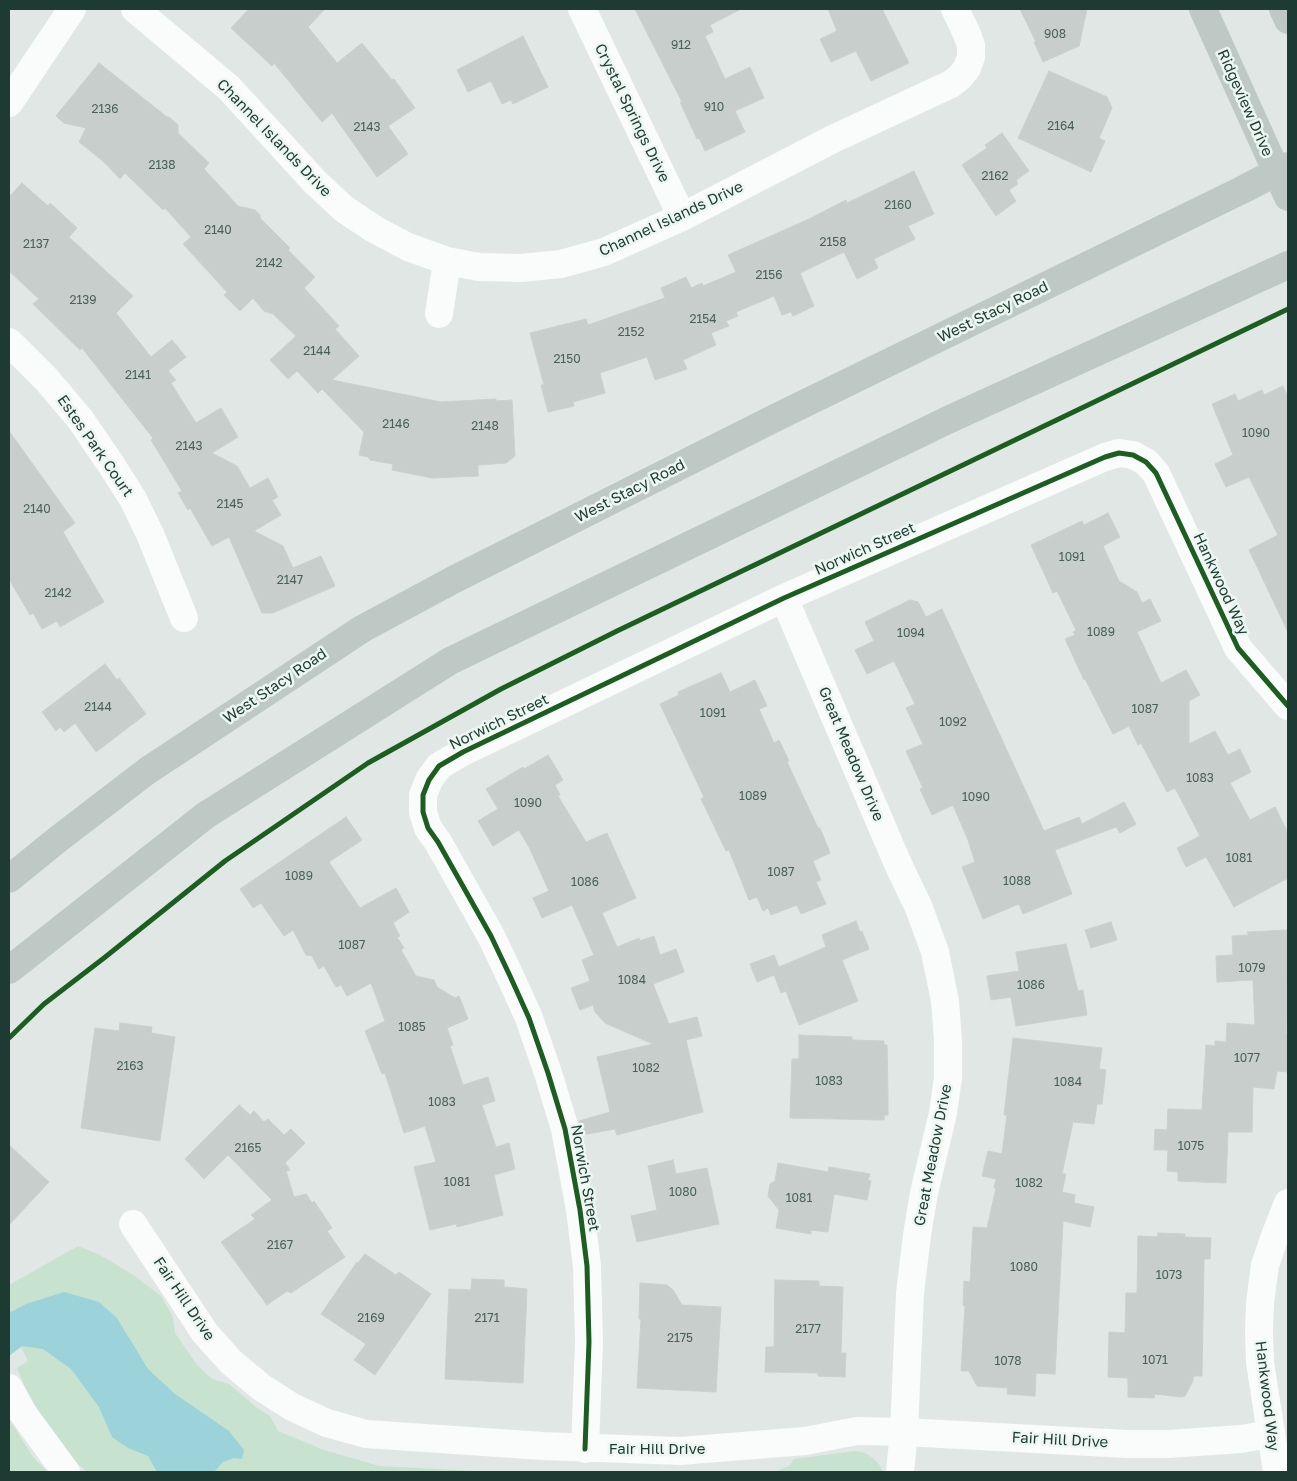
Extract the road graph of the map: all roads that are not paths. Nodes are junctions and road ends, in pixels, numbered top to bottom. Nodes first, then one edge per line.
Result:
1 (72, 9) edge
2 (135, 9) edge
3 (582, 9) edge
4 (955, 9) edge
5 (1203, 9) edge
6 (1283, 9) edge
7 (1288, 20) edge
8 (9, 103) edge
9 (1282, 169) edge
10 (1288, 197) edge
11 (682, 217) junction
12 (447, 261) junction
13 (1288, 265) edge
14 (439, 314) dead end
15 (9, 342) edge
16 (1146, 462) joint
17 (784, 598) junction
18 (184, 618) dead end
19 (1288, 706) edge
20 (9, 880) edge
21 (9, 970) edge
22 (1288, 1204) edge
23 (133, 1224) dead end
24 (9, 1388) edge
25 (904, 1432) junction
26 (1270, 1434) junction
27 (585, 1449) junction
28 (66, 1472) edge
29 (900, 1472) edge
30 (1278, 1472) edge

1 - 8 street
2 - 12 street, Channel Islands Drive
3 - 11 street, Crystal Springs Drive
4 - 11 street, Channel Islands Drive
5 - 9 main road, Ridgeview Drive
6 - 7 main road
9 - 10 main road, Ridgeview Drive
9 - 20 main road, West Stacy Road
11 - 12 street, Channel Islands Drive
12 - 14 street
13 - 21 main road
15 - 18 street, Estes Park Court
16 - 17 street, Norwich Street
16 - 19 street, Hankwood Way
17 - 25 street, Great Meadow Drive
17 - 27 street, Norwich Street
22 - 26 street, Hankwood Way
23 - 27 street, Fair Hill Drive
24 - 28 street
25 - 26 street, Fair Hill Drive
25 - 27 street, Fair Hill Drive
25 - 29 street, Great Meadow Drive
26 - 30 street, Hankwood Way

